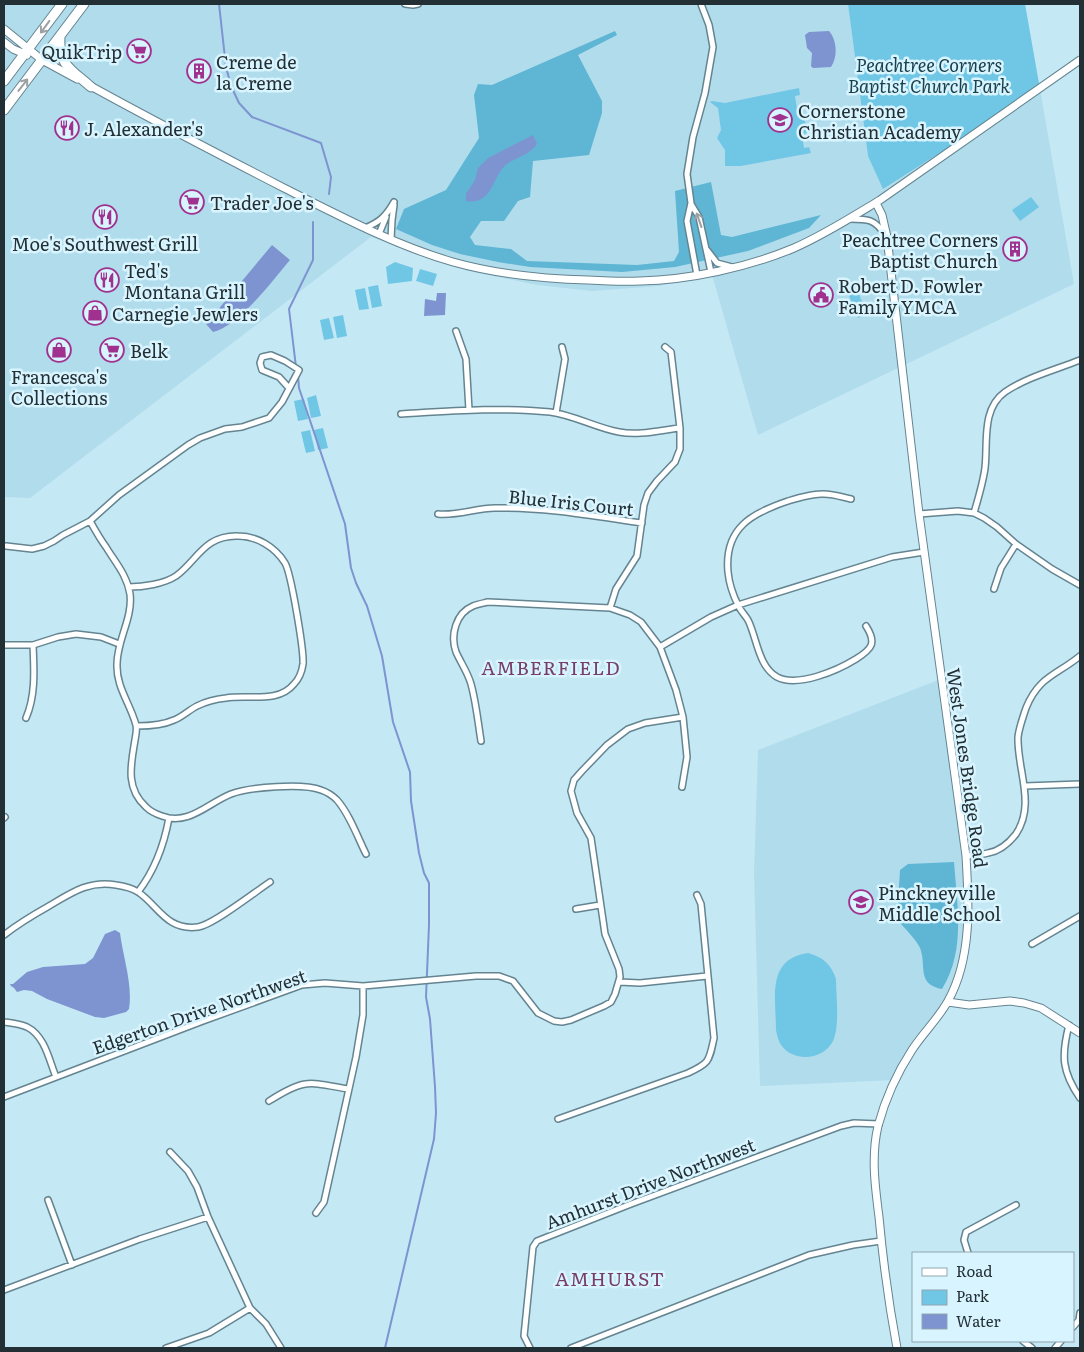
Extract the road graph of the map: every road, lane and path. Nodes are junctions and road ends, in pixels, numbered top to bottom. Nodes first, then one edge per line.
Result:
1 (62, 4) edge
2 (84, 4) edge
3 (405, 4) edge
4 (418, 4) edge
5 (701, 4) edge
6 (4, 29) edge
7 (60, 36) junction
8 (4, 42) edge
9 (26, 52) junction
10 (42, 60) junction
11 (1080, 60) edge
12 (4, 81) edge
13 (91, 86) junction
14 (4, 110) edge
15 (876, 202) junction
16 (690, 203) junction
17 (388, 214) junction
18 (850, 219) junction
19 (365, 228) junction
20 (379, 234) junction
21 (887, 237) junction
22 (391, 239) junction
23 (706, 249) junction
24 (733, 267) junction
25 (710, 272) junction
26 (697, 274) junction
27 (456, 331) dead end
28 (562, 347) dead end
29 (665, 347) dead end
30 (1080, 360) edge
31 (289, 388) junction
32 (469, 410) junction
33 (556, 413) junction
34 (401, 414) dead end
35 (680, 428) junction
36 (851, 499) dead end
37 (974, 513) junction
38 (438, 514) dead end
39 (919, 514) junction
40 (90, 521) junction
41 (642, 523) junction
42 (1016, 544) junction
43 (6, 546) dead end
44 (924, 552) junction
45 (1080, 585) edge
46 (129, 587) junction
47 (994, 589) dead end
48 (738, 605) junction
49 (610, 608) junction
50 (866, 626) dead end
51 (119, 644) junction
52 (4, 645) edge
53 (33, 645) junction
54 (660, 647) junction
55 (1079, 659) edge
56 (683, 717) junction
57 (26, 718) dead end
58 (137, 726) junction
59 (481, 741) dead end
60 (1080, 784) edge
61 (1024, 786) junction
62 (682, 787) dead end
63 (168, 818) junction
64 (366, 854) dead end
65 (966, 856) junction
66 (270, 882) dead end
67 (138, 892) junction
68 (697, 895) dead end
69 (600, 905) junction
70 (576, 909) dead end
71 (1080, 916) edge
72 (4, 935) edge
73 (1032, 944) dead end
74 (707, 976) junction
75 (619, 982) junction
76 (363, 986) junction
77 (948, 1002) junction
78 (4, 1022) edge
79 (1069, 1025) junction
80 (1080, 1033) edge
81 (56, 1077) junction
82 (348, 1089) junction
83 (4, 1097) edge
84 (1080, 1098) edge
85 (269, 1100) dead end
86 (558, 1119) dead end
87 (879, 1124) junction
88 (170, 1152) dead end
89 (48, 1200) dead end
90 (1016, 1205) dead end
91 (316, 1213) dead end
92 (208, 1217) junction
93 (881, 1241) junction
94 (968, 1252) edge
95 (72, 1264) junction
96 (4, 1290) edge
97 (250, 1308) junction
98 (1080, 1313) edge
99 (1080, 1320) edge
100 (166, 1348) edge
101 (281, 1348) edge
102 (530, 1348) edge
103 (571, 1348) edge
104 (897, 1348) edge

1 -> 9 highway
2 - 7 highway
3 - 4 street
5 - 16 street
6 - 9 street
7 - 10 highway
7 - 13 highway
8 - 9 street
9 - 10 street
9 - 12 highway
10 - 13 street
14 -> 10 highway
11 - 15 street
13 - 19 street
15 - 18 street
15 - 21 street, West Jones Bridge Road
23 -> 16 street
16 - 26 street
17 - 19 street
17 - 20 street
17 - 22 street
18 - 21 street
18 - 24 street
19 - 20 street
20 - 22 street
21 - 39 street, West Jones Bridge Road
22 - 26 street
23 - 24 street
23 - 25 street
24 - 25 street
25 - 26 street
27 - 32 street
28 - 33 street
29 - 35 street
30 - 37 street
31 - 31 street
31 - 40 street
32 - 33 street
32 - 34 street
33 - 35 street
35 - 41 street
36 - 48 street
37 - 39 street
37 - 42 street
38 - 41 street, Blue Iris Court
39 - 44 street, West Jones Bridge Road
40 - 43 street
40 - 46 street
41 - 49 street
42 - 45 street
42 - 47 street
44 - 48 street
44 - 65 street, West Jones Bridge Road
46 - 51 street
46 - 58 street
48 - 50 street
48 - 54 street
49 - 54 street
49 - 59 street
51 - 53 street
51 - 58 street
52 - 53 street
53 - 57 street
54 - 56 street
55 - 61 street
56 - 62 street
56 - 69 street
58 - 63 street
60 - 61 street
61 - 65 street
63 - 64 street
63 - 67 street
65 - 77 street, West Jones Bridge Road
66 - 67 street
67 - 72 street
68 - 74 street
69 - 70 street
69 - 75 street
71 - 73 street
74 - 75 street
74 - 86 street
75 - 76 street, Edgerton Drive Northwest
76 - 81 street, Edgerton Drive Northwest
76 - 82 street
77 - 79 street
77 - 87 street, West Jones Bridge Road
78 - 81 street
79 - 80 street
79 - 84 street
81 - 83 street, Edgerton Drive Northwest
82 - 85 street
82 - 91 street
87 - 93 street, West Jones Bridge Road
87 - 102 street, Amhurst Drive Northwest
88 - 92 street
89 - 95 street
90 - 94 street
92 - 95 street
92 - 97 street
93 - 103 street
93 - 104 street, West Jones Bridge Road
95 - 96 street
97 - 100 street
97 - 101 street
98 - 99 street

